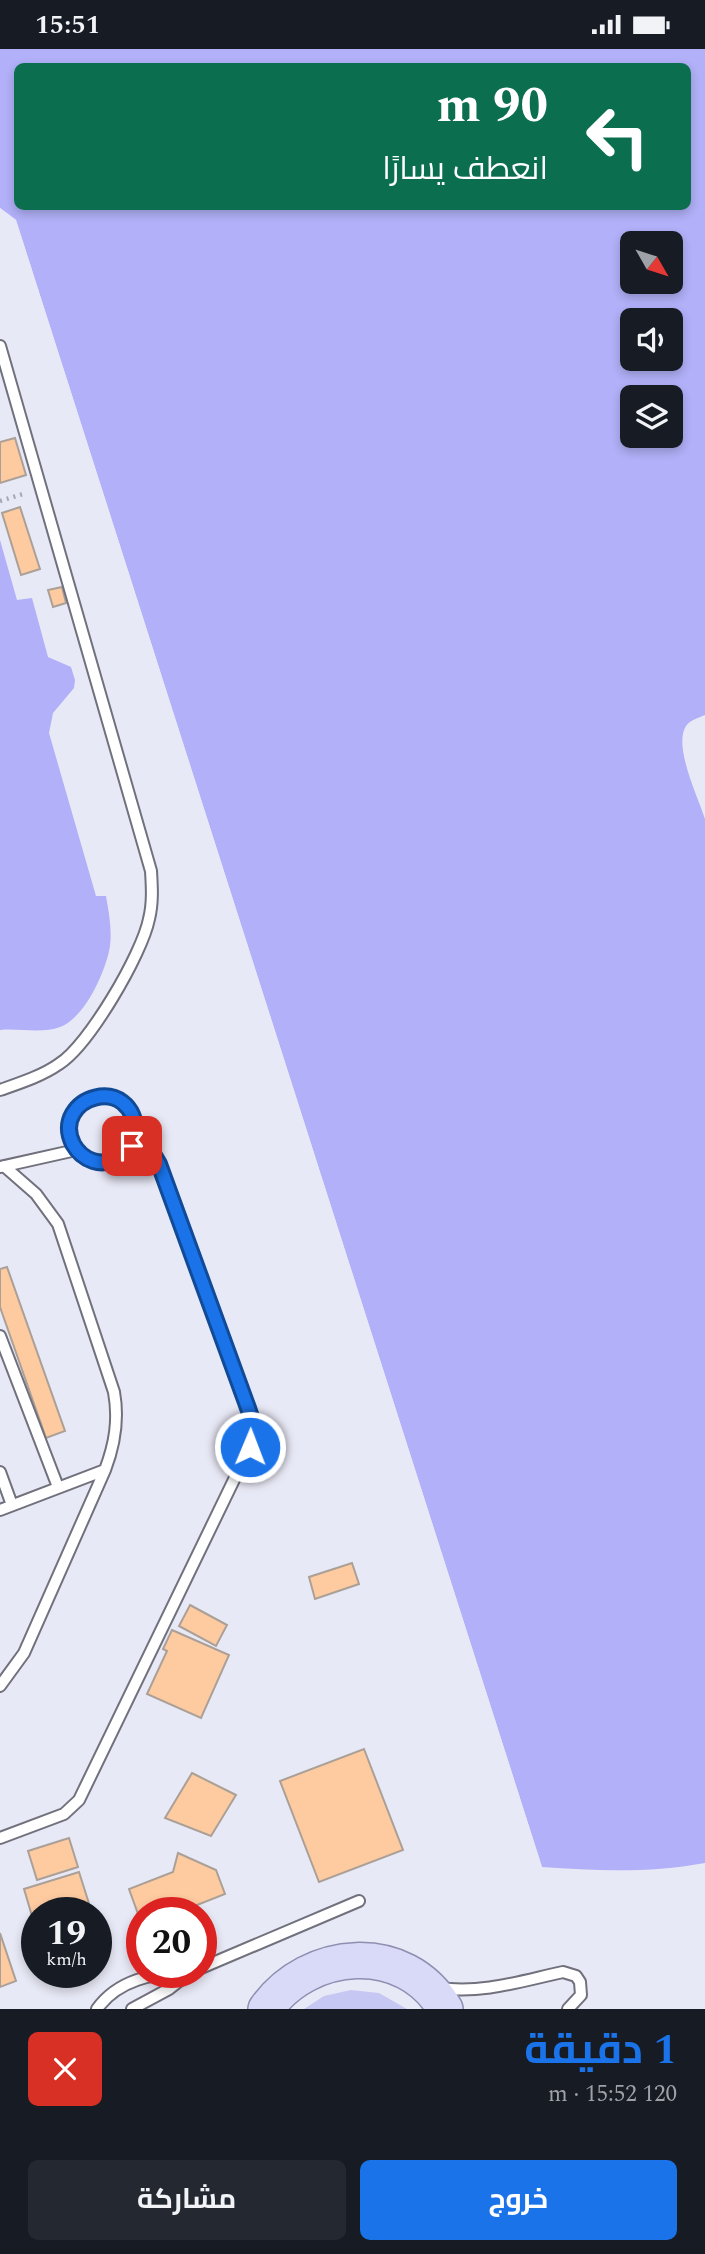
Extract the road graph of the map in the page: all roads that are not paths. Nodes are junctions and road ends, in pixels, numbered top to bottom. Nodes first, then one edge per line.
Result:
1 (0, 346) edge
2 (0, 1090) edge
3 (136, 1135) junction
4 (76, 1150) junction
5 (2, 1167) edge
6 (0, 1336) edge
7 (105, 1470) junction
8 (0, 1472) edge
9 (58, 1487) junction
10 (12, 1505) junction
11 (0, 1510) edge
12 (0, 1686) edge
13 (0, 1838) edge
14 (359, 1901) dead end
15 (217, 1961) edge
16 (126, 1985) edge
17 (170, 1988) edge
18 (436, 1997) edge
19 (97, 2009) edge
20 (132, 2009) edge
21 (266, 2009) edge
22 (568, 2009) edge

1 - 2 lane
3 - 4 lane
3 - 4 lane
3 - 13 lane
4 - 5 lane
5 - 7 lane
6 - 9 lane
7 - 9 lane
7 - 12 lane
8 - 10 lane
9 - 10 lane
10 - 11 lane
14 - 15 lane
16 - 19 lane
17 - 20 lane
18 - 21 main road
18 - 22 lane

